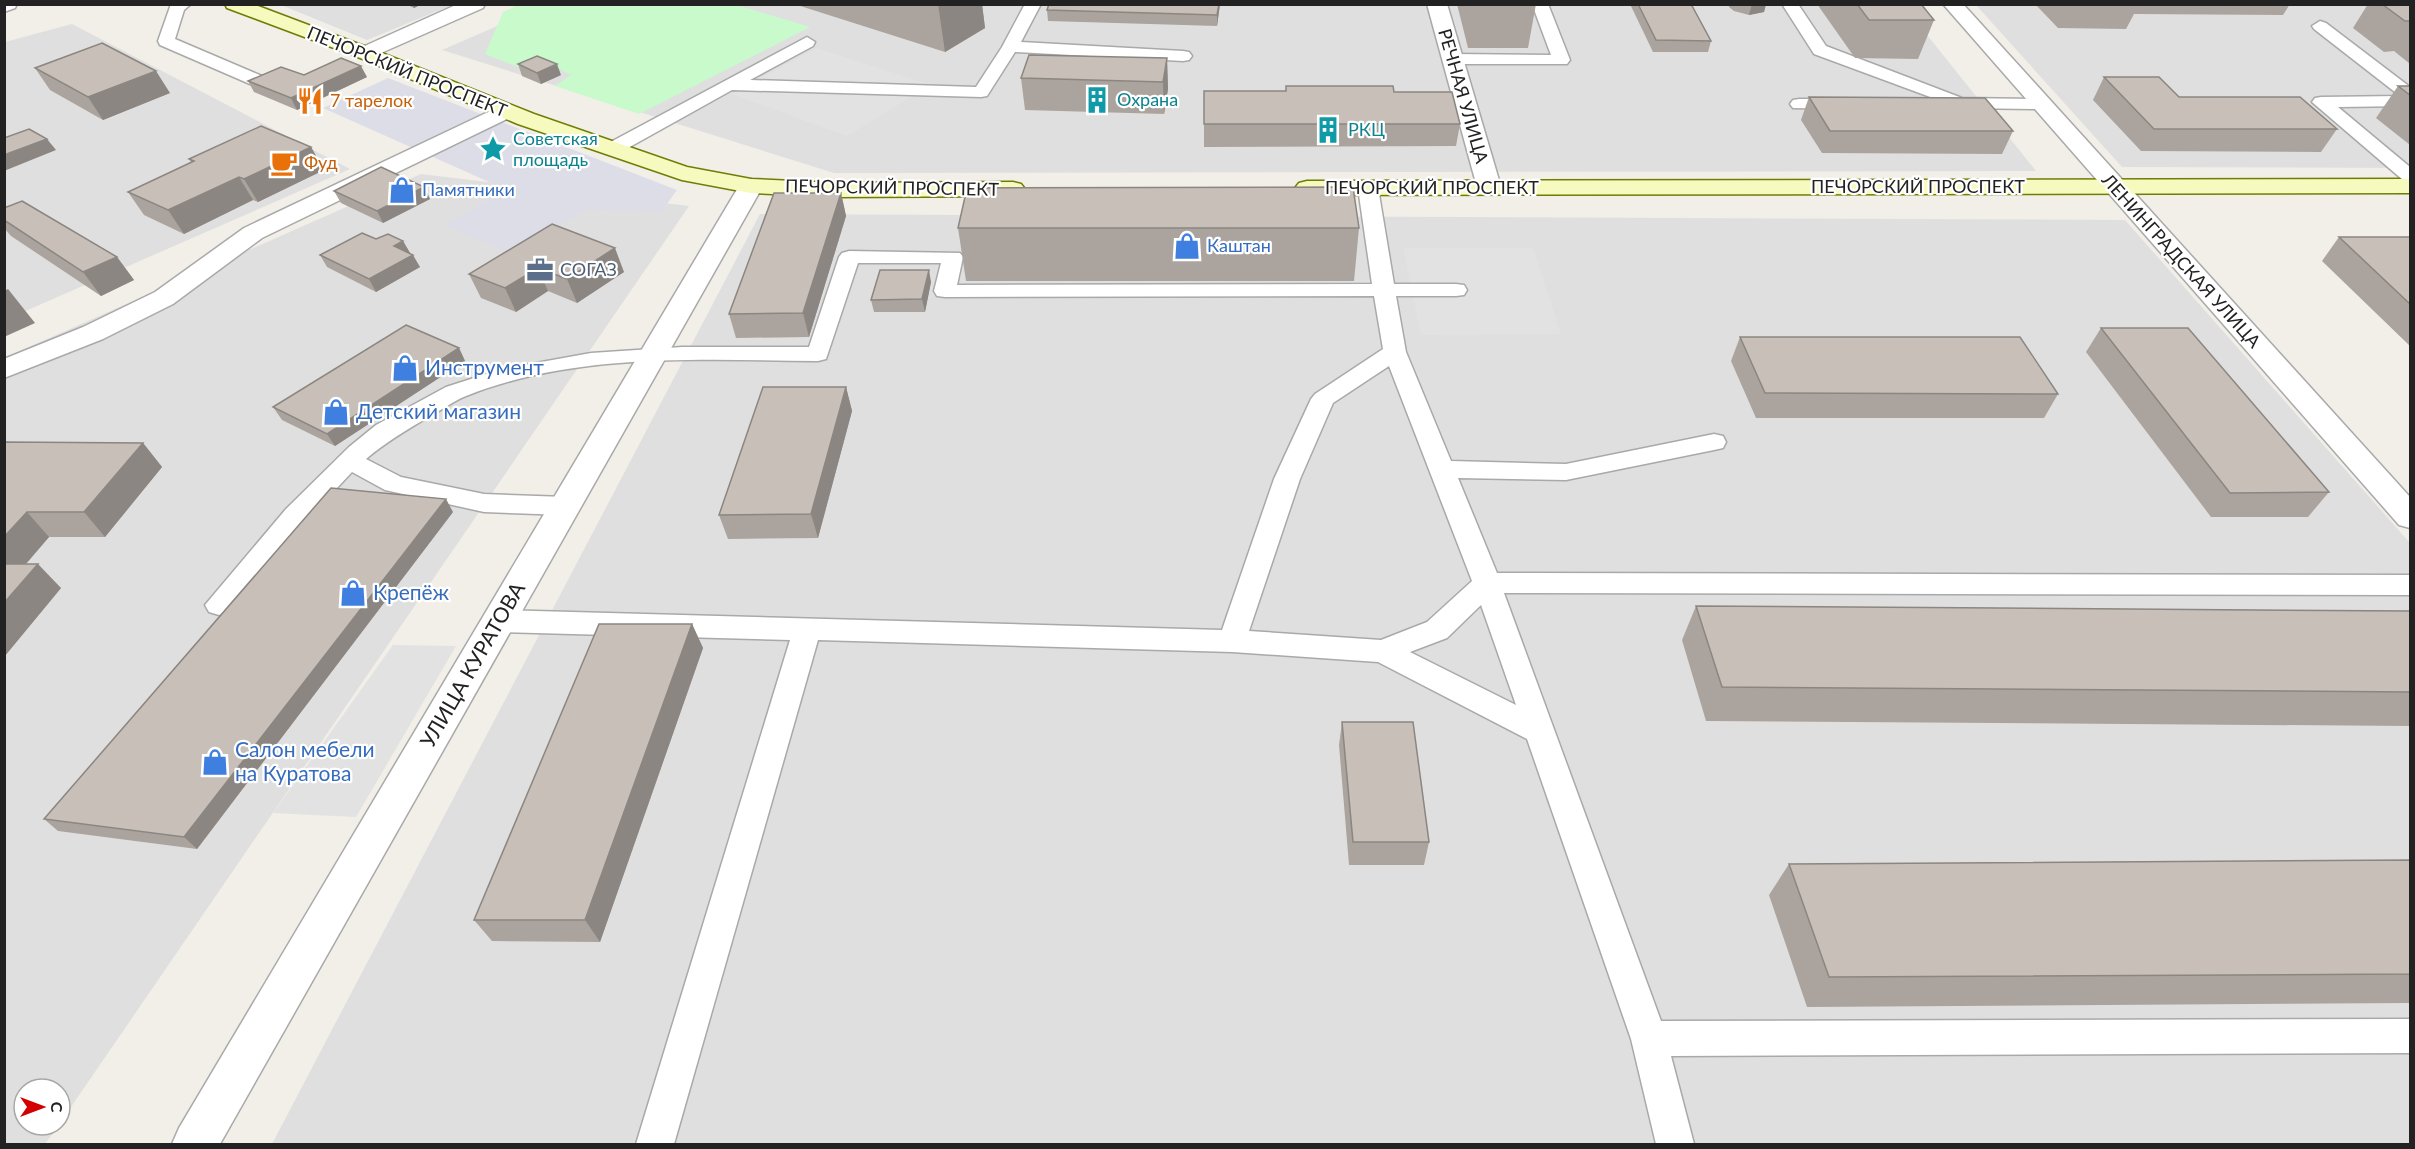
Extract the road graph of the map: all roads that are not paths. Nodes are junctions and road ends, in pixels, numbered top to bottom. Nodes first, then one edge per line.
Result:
1 (183, 4) edge
2 (234, 4) edge
3 (476, 4) edge
4 (1034, 4) edge
5 (1437, 4) edge
6 (1540, 4) edge
7 (1790, 4) edge
8 (1952, 4) edge
9 (2320, 26) dead end
10 (807, 42) dead end
11 (1010, 47) junction
12 (365, 53) junction
13 (1183, 56) dead end
14 (1453, 59) junction
15 (256, 80) edge
16 (729, 85) junction
17 (2410, 95) edge
18 (2410, 101) edge
19 (1799, 104) dead end
20 (1857, 104) edge
21 (1914, 104) edge
22 (1960, 104) junction
23 (2040, 104) junction
24 (504, 111) junction
25 (612, 149) junction
26 (2410, 176) edge
27 (751, 186) junction
28 (2410, 186) edge
29 (1489, 187) junction
30 (2115, 187) junction
31 (1286, 188) edge
32 (1368, 188) junction
33 (1037, 189) edge
34 (1384, 290) junction
35 (1456, 290) dead end
36 (1395, 352) junction
37 (653, 355) junction
38 (4, 369) edge
39 (1714, 442) dead end
40 (350, 461) junction
41 (1442, 470) junction
42 (566, 506) junction
43 (2410, 517) edge
44 (1487, 583) junction
45 (2410, 585) edge
46 (219, 605) dead end
47 (499, 621) junction
48 (807, 629) junction
49 (1232, 641) junction
50 (1382, 651) junction
51 (1541, 732) junction
52 (2410, 1036) edge
53 (1649, 1040) junction
54 (195, 1144) edge
55 (655, 1144) edge
56 (1675, 1144) edge

1 - 15 lane
2 - 12 main road, ПЕЧОРСКИЙ ПРОСПЕКТ
3 - 12 street
4 - 11 lane
5 - 14 street, РЕЧНАЯ УЛИЦА
6 - 14 lane
7 - 22 lane
8 - 23 street, ЛЕНИНГРАДСКАЯ УЛИЦА
9 - 17 lane
10 - 16 lane
11 - 13 lane
11 - 16 lane
12 - 24 main road, ПЕЧОРСКИЙ ПРОСПЕКТ
14 - 29 street, РЕЧНАЯ УЛИЦА
16 - 25 lane
18 - 26 lane
19 - 20 lane
21 - 22 lane
22 - 23 lane
23 - 30 street, ЛЕНИНГРАДСКАЯ УЛИЦА
24 - 25 main road, ПЕЧОРСКИЙ ПРОСПЕКТ
24 - 38 street
25 - 27 main road, ПЕЧОРСКИЙ ПРОСПЕКТ
27 - 33 main road, ПЕЧОРСКИЙ ПРОСПЕКТ
27 - 37 street, УЛИЦА КУРАТОВА
28 - 30 main road, ПЕЧОРСКИЙ ПРОСПЕКТ
29 - 30 main road, ПЕЧОРСКИЙ ПРОСПЕКТ
29 - 32 main road, ПЕЧОРСКИЙ ПРОСПЕКТ
30 - 43 street, ЛЕНИНГРАДСКАЯ УЛИЦА
31 - 32 main road, ПЕЧОРСКИЙ ПРОСПЕКТ
32 - 34 lane
34 - 35 lane
34 - 36 lane
34 - 37 lane
36 - 41 lane
36 - 49 lane
37 - 40 lane
37 - 42 street, УЛИЦА КУРАТОВА
39 - 41 lane
40 - 42 lane
40 - 46 lane
41 - 44 lane
42 - 47 street, УЛИЦА КУРАТОВА
44 - 45 lane
44 - 50 lane
44 - 51 lane
47 - 48 lane
47 - 54 street, УЛИЦА КУРАТОВА
48 - 49 lane
48 - 55 lane
49 - 50 lane
50 - 51 lane
51 - 53 lane
52 - 53 lane
53 - 56 lane

